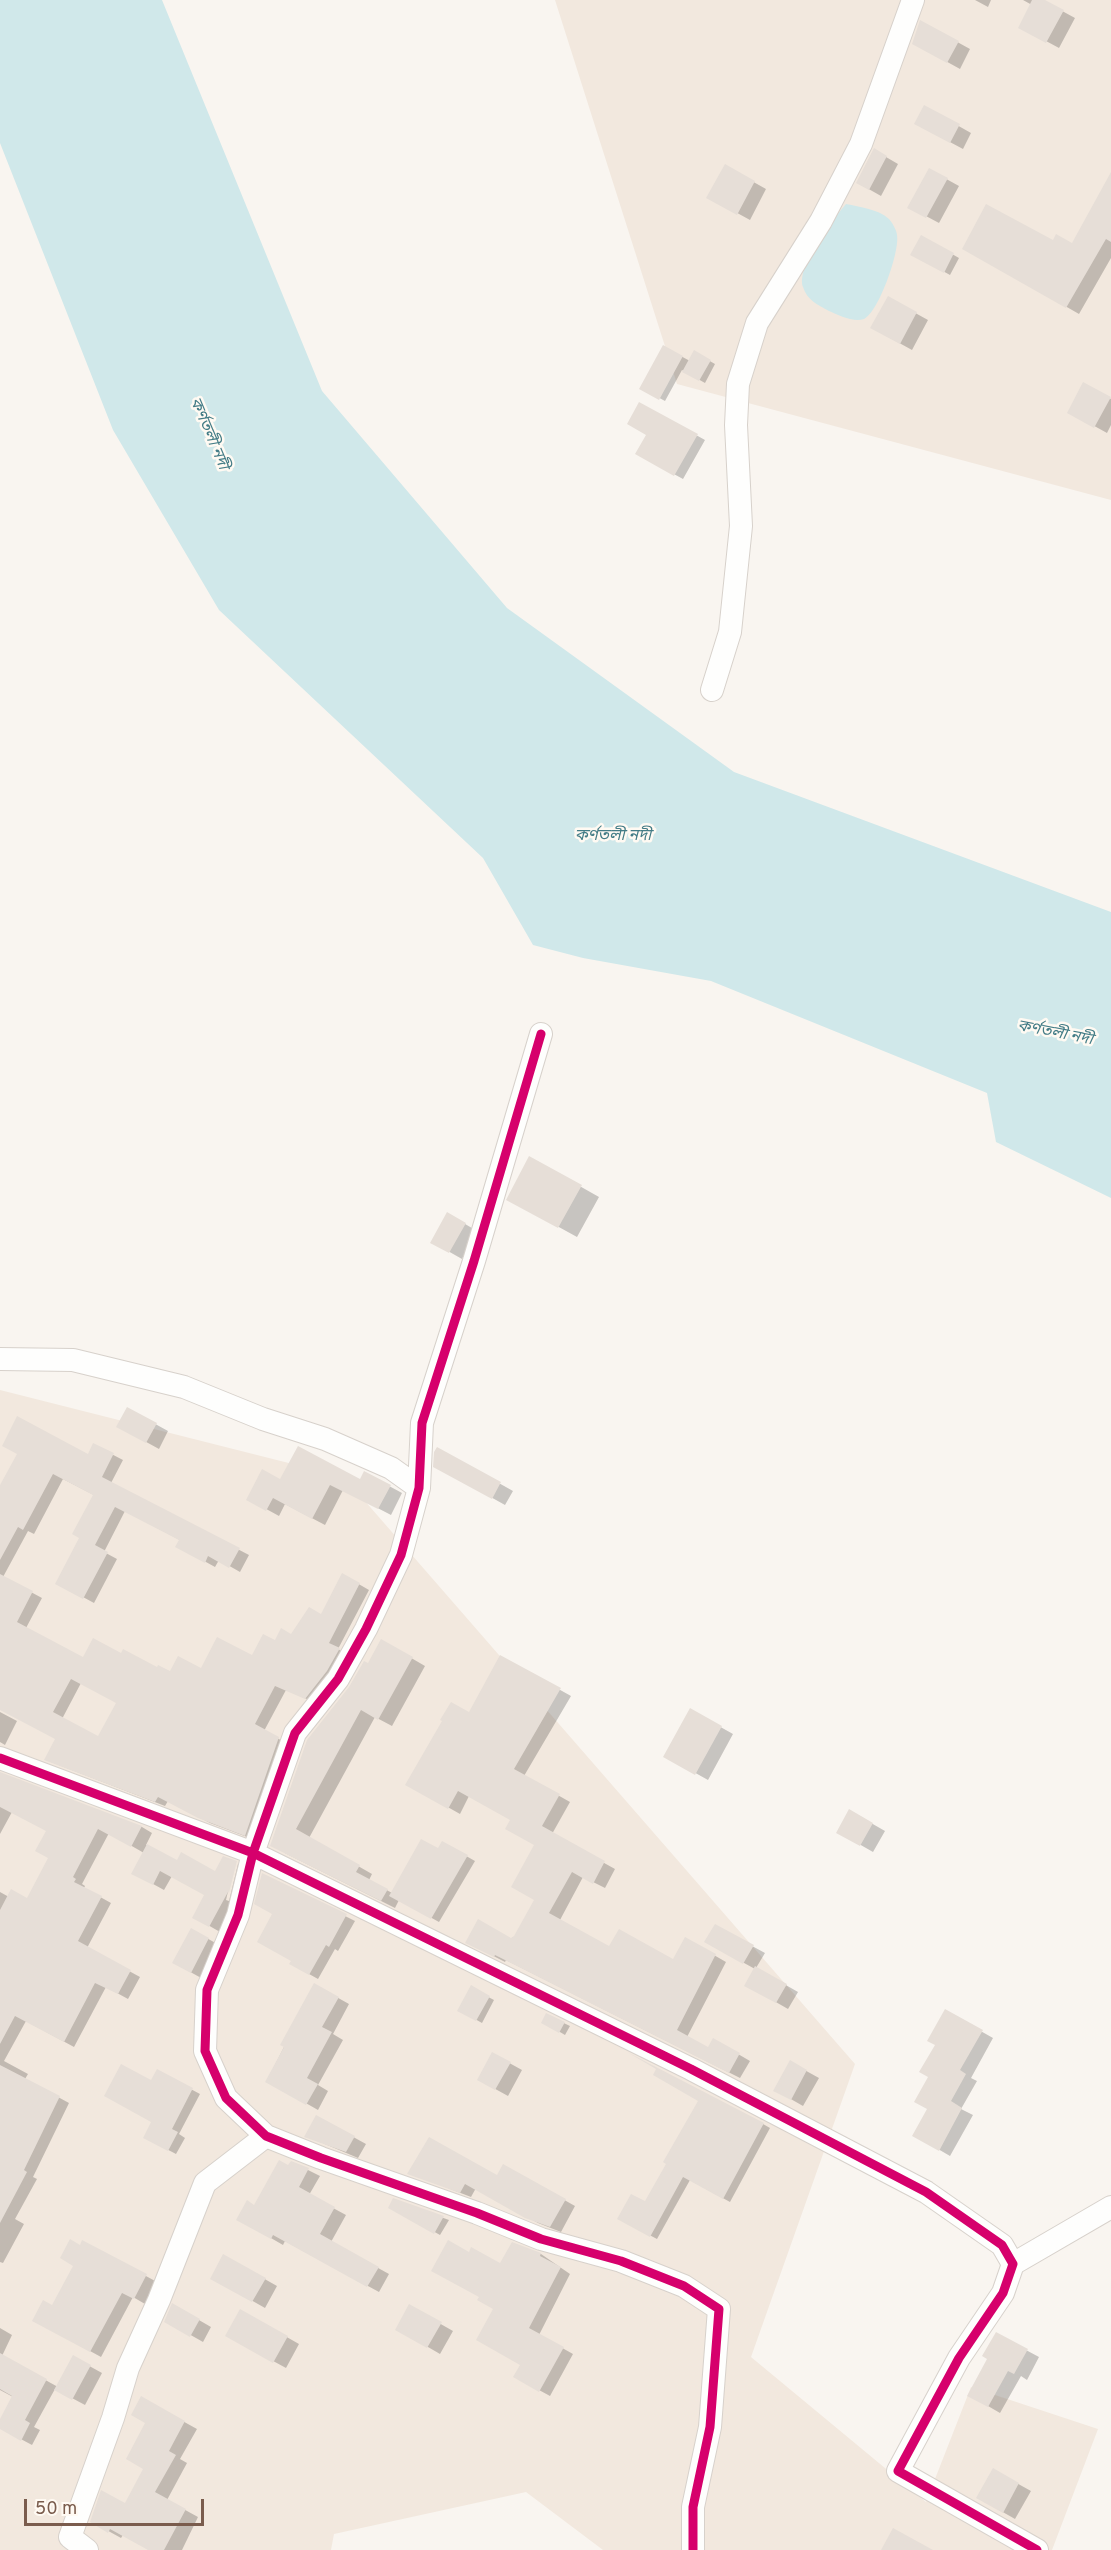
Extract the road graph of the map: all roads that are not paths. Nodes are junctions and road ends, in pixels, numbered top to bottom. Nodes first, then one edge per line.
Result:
1 (913, 0) edge
2 (712, 690) dead end
3 (541, 1034) dead end
4 (0, 1359) edge
5 (419, 1488) junction
6 (0, 1758) edge
7 (253, 1852) junction
8 (266, 2136) junction
9 (1111, 2207) edge
10 (1013, 2264) junction
11 (87, 2550) edge
12 (693, 2550) edge
13 (1037, 2550) edge

1 - 2 street
3 - 5 street
4 - 5 street
5 - 7 street
6 - 7 street
7 - 8 street
7 - 10 street
8 - 11 street
8 - 12 street
9 - 10 street
10 - 13 street

